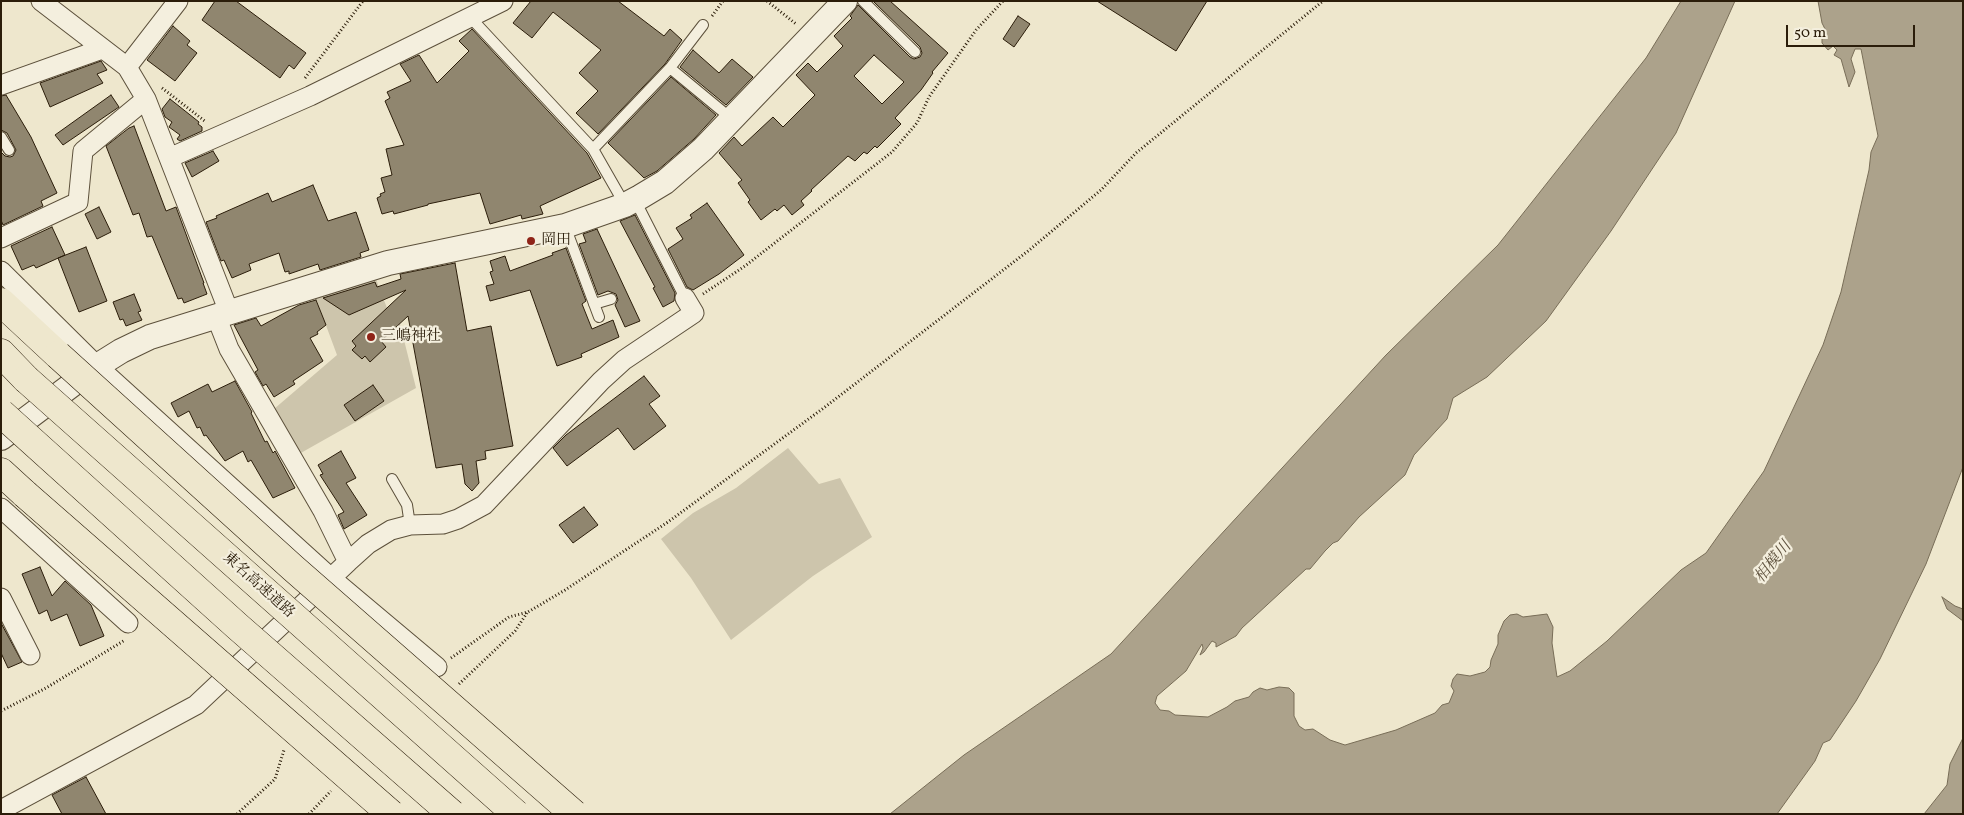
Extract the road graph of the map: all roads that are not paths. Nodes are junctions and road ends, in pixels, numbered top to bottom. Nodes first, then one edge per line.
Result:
1 (41, 1) edge
2 (178, 1) edge
3 (503, 1) edge
4 (845, 1) edge
5 (863, 1) edge
6 (470, 17) junction
7 (703, 25) road end
8 (102, 49) junction
9 (915, 52) dead end
10 (127, 68) junction
11 (670, 68) junction
12 (1, 85) edge
13 (153, 93) junction
14 (733, 120) junction
15 (1, 137) edge
16 (9, 150) dead end
17 (593, 150) junction
18 (169, 158) junction
19 (630, 202) junction
20 (565, 226) junction
21 (1, 238) edge
22 (1, 271) edge
23 (693, 297) joint
24 (611, 299) dead end
25 (1, 302) edge
26 (594, 304) junction
27 (223, 314) junction
28 (599, 317) dead end
29 (1, 354) edge
30 (97, 366) junction
31 (1, 413) edge
32 (1, 438) edge
33 (1, 472) edge
34 (1, 477) edge
35 (392, 479) dead end
36 (25, 494) junction
37 (1, 508) edge
38 (410, 525) junction
39 (348, 562) junction
40 (331, 578) junction
41 (1, 598) edge
42 (128, 623) road end
43 (30, 655) dead end
44 (437, 667) road end
45 (1, 810) edge
46 (391, 814) edge
47 (452, 814) edge
48 (516, 814) edge
49 (574, 814) edge

1 - 8 street
2 - 10 street
3 - 6 street
4 - 14 street
5 - 9 lane
6 - 17 lane
6 - 18 street
7 - 11 lane
8 - 10 street
8 - 12 street
10 - 13 street
11 - 14 lane
11 - 17 lane
13 - 18 street
13 - 21 street
14 - 19 street
15 - 16 lane
17 - 19 lane
18 - 27 street
19 - 20 street
19 - 23 lane
20 - 26 lane
20 - 27 street
22 - 30 street
23 - 38 street
24 - 26 lane
25 - 49 highway, bridge
26 - 28 lane
27 - 30 street
27 - 39 street
29 - 48 highway, 東名高速道路, bridge
30 - 32 street
30 - 40 street
31 - 47 highway, bridge
33 - 36 highway
34 - 36 highway
35 - 38 lane
36 - 46 highway, bridge
37 - 42 street
38 - 39 street
39 - 40 street
40 - 44 street
40 - 45 street
41 - 43 street

